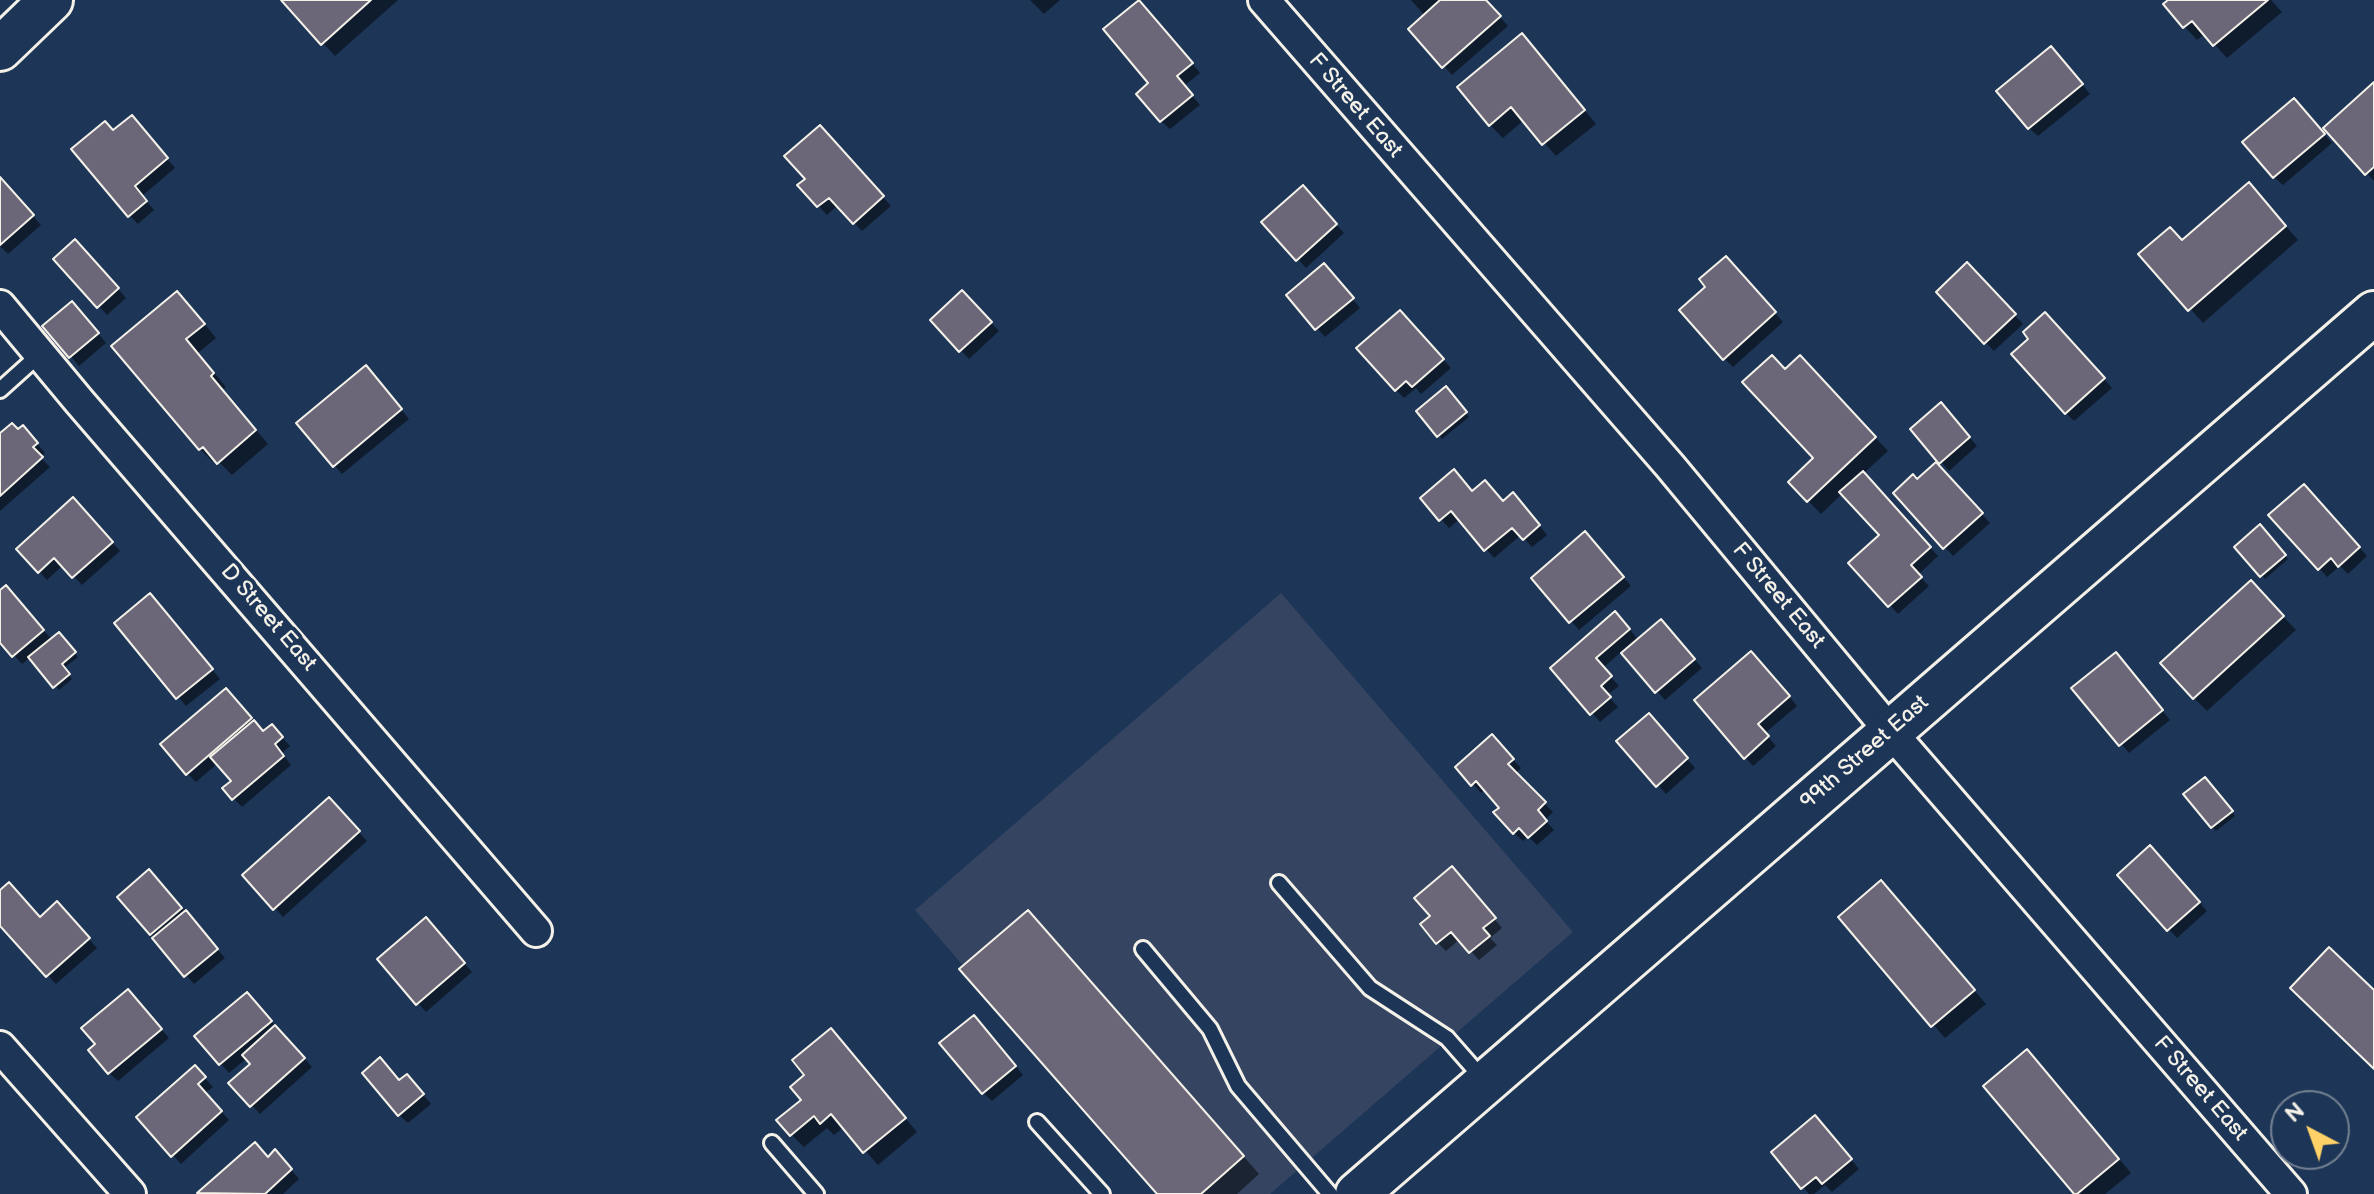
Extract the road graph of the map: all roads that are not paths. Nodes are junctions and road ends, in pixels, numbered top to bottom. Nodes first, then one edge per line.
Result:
1 (51, 0) edge
2 (1264, 0) edge
3 (0, 49) edge
4 (0, 306) edge
5 (2374, 313) edge
6 (40, 354) junction
7 (0, 390) edge
8 (1890, 731) junction
9 (1279, 883) dead end
10 (536, 931) dead end
11 (1143, 949) dead end
12 (0, 1047) edge
13 (1486, 1082) junction
14 (1037, 1122) dead end
15 (772, 1143) dead end
16 (130, 1194) edge
17 (816, 1194) edge
18 (1102, 1194) edge
19 (1330, 1194) edge
20 (1357, 1194) edge
21 (2291, 1194) edge

1 - 3 street
2 - 8 street, F Street East
4 - 6 street, D Street East
5 - 8 street, 99th Street East
6 - 7 lane
6 - 10 street, D Street East
8 - 13 street, 99th Street East
8 - 21 street, F Street East
9 - 13 lane
11 - 19 lane
12 - 16 street
13 - 20 street, 99th Street East
14 - 18 lane
15 - 17 lane

